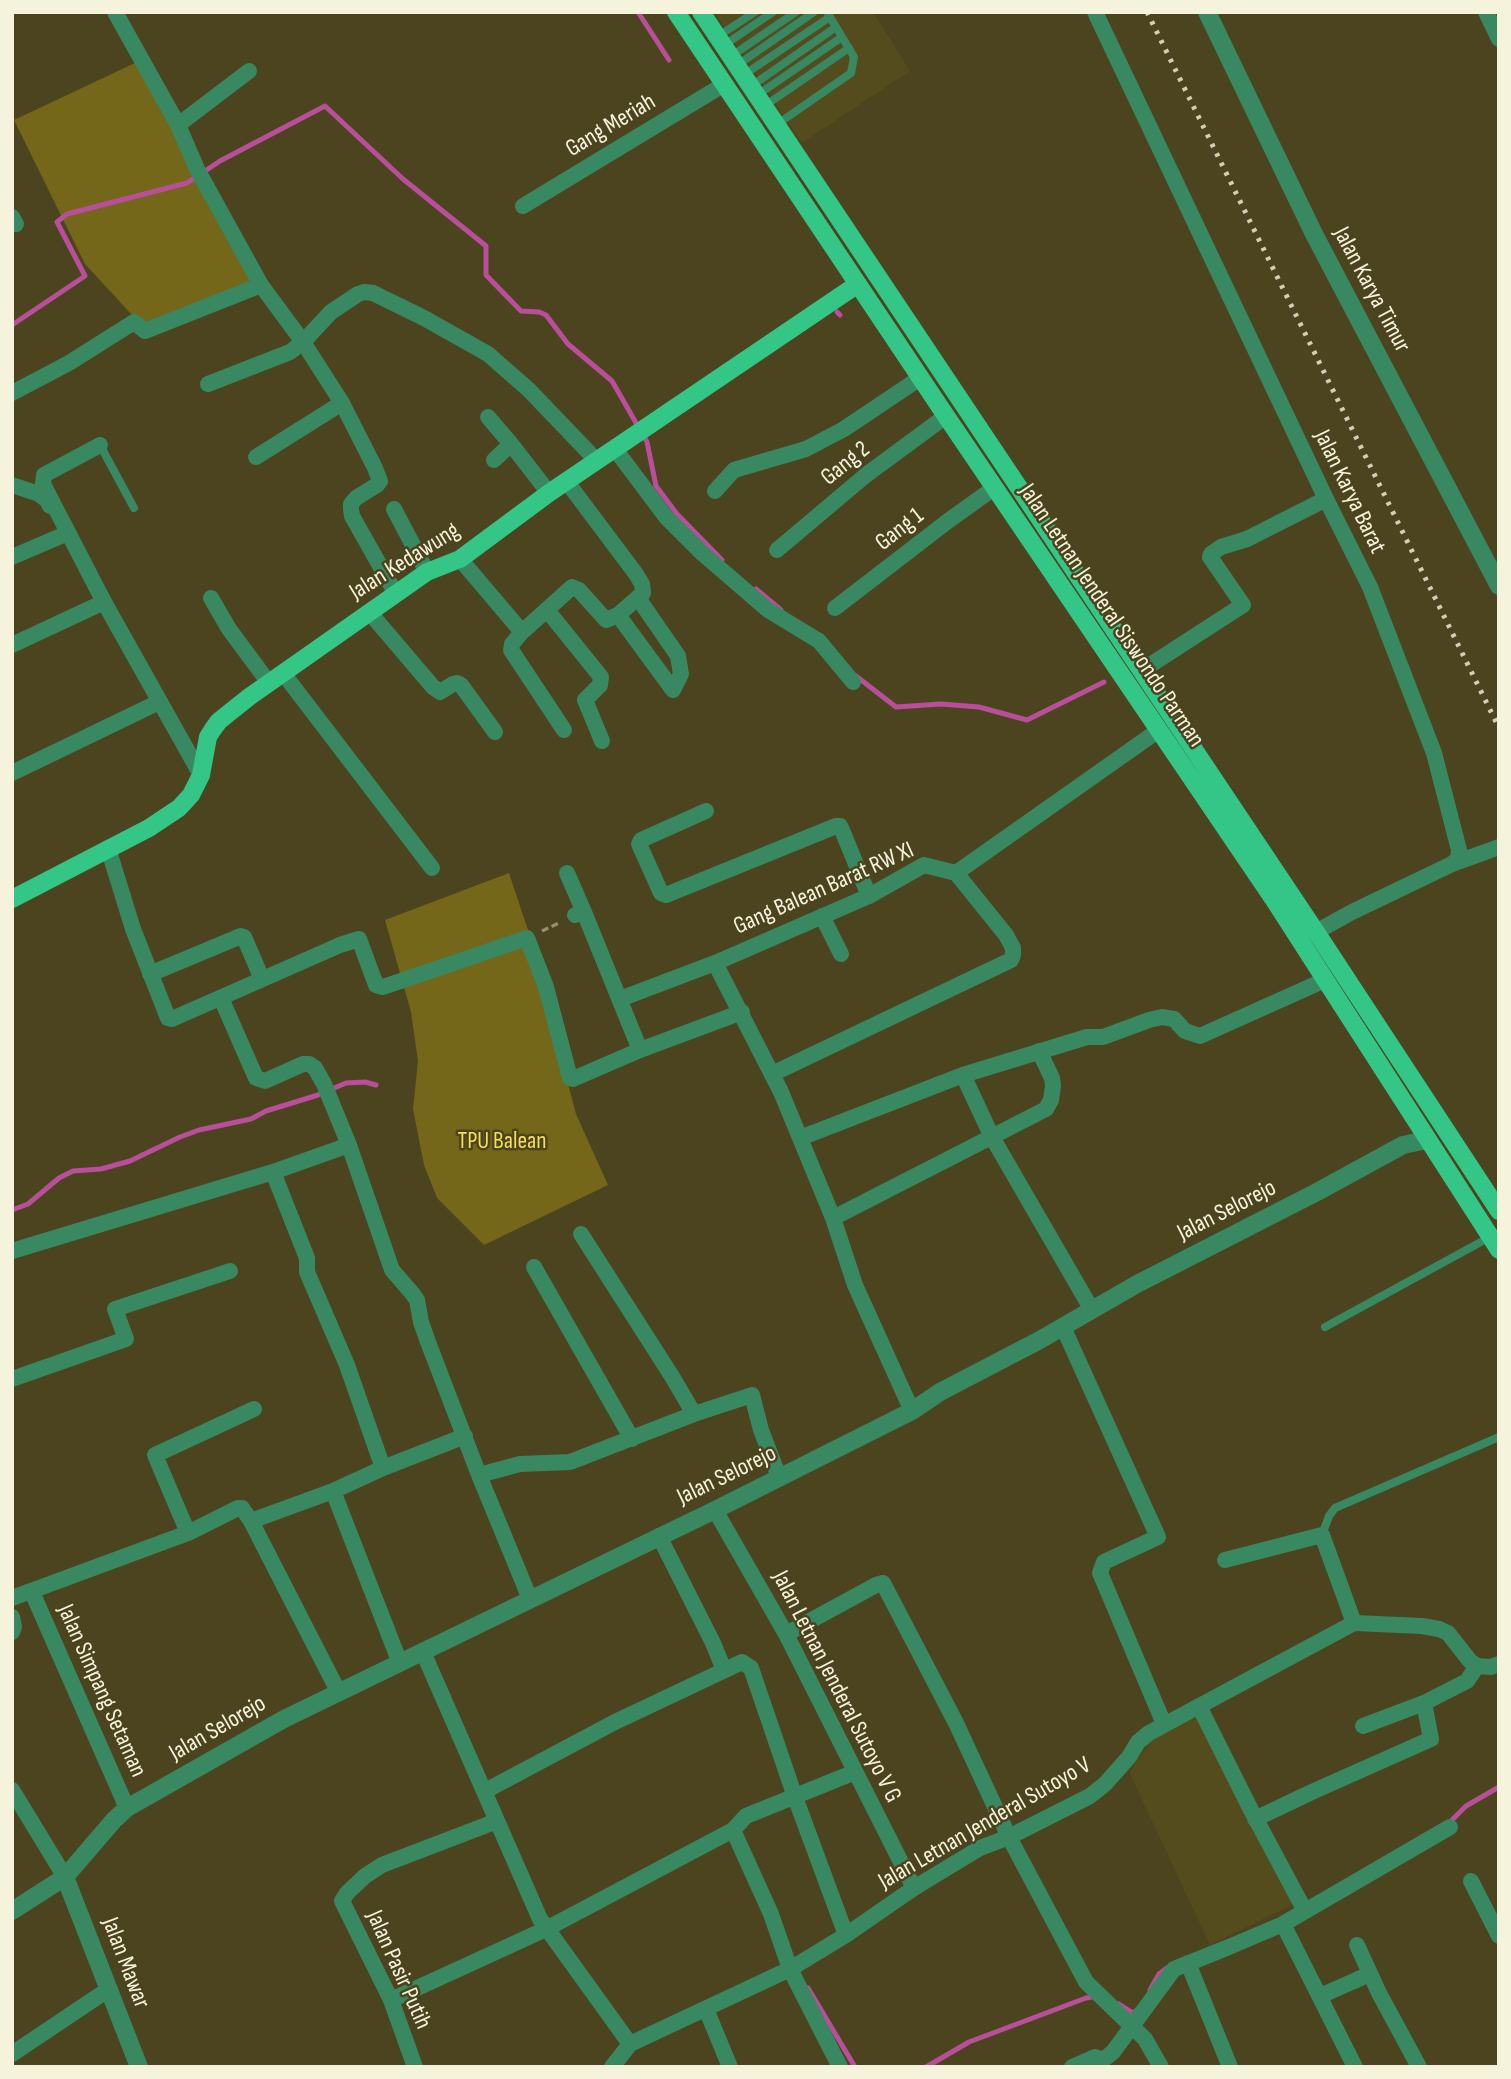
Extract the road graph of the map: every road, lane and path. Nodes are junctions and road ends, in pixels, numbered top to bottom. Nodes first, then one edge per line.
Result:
1 (115, 12) edge
2 (676, 12) edge
3 (701, 12) edge
4 (755, 12) edge
5 (773, 12) edge
6 (796, 12) edge
7 (814, 12) edge
8 (1096, 12) edge
9 (1208, 12) edge
10 (1486, 12) edge
11 (828, 14) edge
12 (836, 27) junction
13 (842, 37) junction
14 (1499, 39) edge
15 (849, 48) junction
16 (249, 71) dead end
17 (740, 72) junction
18 (723, 85) junction
19 (178, 125) junction
20 (776, 125) junction
21 (523, 206) dead end
22 (858, 284) junction
23 (261, 285) junction
24 (303, 342) junction
25 (920, 378) junction
26 (208, 384) dead end
27 (12, 393) edge
28 (342, 403) junction
29 (946, 416) junction
30 (488, 417) dead end
31 (511, 444) junction
32 (100, 445) joint
33 (615, 449) junction
34 (256, 457) dead end
35 (494, 460) dead end
36 (597, 461) junction
37 (567, 482) junction
38 (12, 485) edge
39 (995, 488) junction
40 (715, 491) dead end
41 (549, 494) junction
42 (1325, 499) junction
43 (134, 508) dead end
44 (394, 509) dead end
45 (67, 530) junction
46 (777, 550) dead end
47 (12, 558) edge
48 (460, 559) junction
49 (427, 572) junction
50 (1499, 586) edge
51 (396, 594) junction
52 (638, 597) junction
53 (211, 598) dead end
54 (104, 602) junction
55 (835, 608) dead end
56 (547, 610) junction
57 (370, 612) junction
58 (618, 615) junction
59 (522, 632) junction
60 (12, 645) edge
61 (1141, 671) junction
62 (276, 678) junction
63 (853, 682) dead end
64 (159, 702) junction
65 (564, 730) dead end
66 (1159, 730) junction
67 (495, 732) dead end
68 (602, 741) dead end
69 (12, 773) edge
70 (201, 775) junction
71 (706, 811) dead end
72 (1499, 847) edge
73 (108, 848) junction
74 (1452, 864) junction
75 (432, 868) dead end
76 (567, 873) dead end
77 (956, 873) junction
78 (869, 895) junction
79 (12, 899) edge
80 (579, 914) junction
81 (822, 916) junction
82 (1316, 932) junction
83 (527, 938) junction
84 (841, 954) dead end
85 (715, 963) junction
86 (150, 974) junction
87 (262, 979) junction
88 (1325, 980) junction
89 (221, 998) junction
90 (621, 999) junction
91 (741, 1012) junction
92 (640, 1050) junction
93 (1039, 1051) junction
94 (772, 1074) junction
95 (963, 1075) junction
96 (992, 1137) junction
97 (800, 1138) junction
98 (1427, 1140) junction
99 (349, 1145) junction
100 (273, 1172) junction
101 (1499, 1212) edge
102 (833, 1218) junction
103 (581, 1234) dead end
104 (1496, 1239) edge
105 (12, 1251) edge
106 (534, 1267) dead end
107 (230, 1271) dead end
108 (1092, 1310) junction
109 (1325, 1326) dead end
110 (1063, 1327) junction
111 (12, 1379) edge
112 (254, 1409) dead end
113 (912, 1411) junction
114 (694, 1414) junction
115 (465, 1436) junction
116 (1499, 1437) edge
117 (632, 1439) junction
118 (383, 1468) junction
119 (479, 1475) junction
120 (779, 1477) junction
121 (333, 1490) junction
122 (715, 1510) junction
123 (251, 1521) junction
124 (188, 1533) junction
125 (1322, 1535) junction
126 (659, 1536) junction
127 (1225, 1560) dead end
128 (32, 1592) junction
129 (12, 1598) edge
130 (530, 1599) junction
131 (12, 1617) edge
132 (1354, 1623) junction
133 (12, 1632) edge
134 (786, 1634) junction
135 (423, 1652) junction
136 (400, 1664) junction
137 (1499, 1664) edge
138 (1477, 1665) junction
139 (724, 1670) junction
140 (338, 1691) junction
141 (1424, 1703) junction
142 (1199, 1706) junction
143 (1164, 1724) junction
144 (1363, 1726) dead end
145 (855, 1773) junction
146 (12, 1790) edge
147 (485, 1791) junction
148 (795, 1797) junction
149 (127, 1808) junction
150 (1255, 1819) junction
151 (496, 1821) junction
152 (1450, 1827) dead end
153 (733, 1830) junction
154 (1009, 1837) junction
155 (65, 1877) junction
156 (1471, 1881) dead end
157 (914, 1888) junction
158 (1302, 1906) junction
159 (12, 1911) edge
160 (1283, 1924) junction
161 (547, 1929) junction
162 (846, 1936) junction
163 (1499, 1936) edge
164 (1357, 1945) dead end
165 (1188, 1963) junction
166 (790, 1969) junction
167 (1370, 1974) junction
168 (109, 1989) junction
169 (1320, 1996) junction
170 (391, 2000) junction
171 (706, 2009) junction
172 (1131, 2027) junction
173 (629, 2044) junction
174 (12, 2053) edge
175 (139, 2067) edge
176 (415, 2067) edge
177 (612, 2067) edge
178 (730, 2067) edge
179 (840, 2067) edge
180 (1072, 2067) edge
181 (1161, 2067) edge
182 (1230, 2067) edge
183 (1354, 2067) edge
184 (1419, 2067) edge

1 - 19 street
2 - 18 main road, Jalan Letnan Jenderal Siswondo Parman
3 - 17 main road, Jalan Letnan Jenderal Siswondo Parman
4 - 17 lane
5 - 17 lane
6 - 17 lane
7 - 17 lane
8 - 42 street, Jalan Karya Barat
9 - 50 street, Jalan Karya Timur
10 - 14 street
11 - 12 lane
11 - 17 lane
12 - 13 lane
12 - 17 lane
13 - 15 lane
13 - 17 lane
15 - 17 lane
15 - 20 lane
16 - 19 street
17 - 20 main road, Jalan Letnan Jenderal Siswondo Parman
18 - 21 street, Gang Meriah
18 - 22 main road, Jalan Letnan Jenderal Siswondo Parman
19 - 23 street
20 - 61 main road, Jalan Letnan Jenderal Siswondo Parman
22 - 25 main road, Jalan Letnan Jenderal Siswondo Parman
22 - 33 main road, Jalan Kedawung
23 - 24 street
23 - 27 street
24 - 26 street
24 - 28 street
24 - 36 street
25 - 29 main road, Jalan Letnan Jenderal Siswondo Parman
25 - 40 street
28 - 34 street
28 - 51 street
29 - 39 main road, Jalan Letnan Jenderal Siswondo Parman
29 - 46 street, Gang 2
30 - 31 street
31 - 35 street
31 - 41 street
32 - 43 lane
32 - 45 street
33 - 36 main road, Jalan Kedawung
33 - 63 street
36 - 37 main road, Jalan Kedawung
37 - 41 main road, Jalan Kedawung
37 - 52 street
38 - 45 street
39 - 55 street, Gang 1
39 - 66 main road, Jalan Letnan Jenderal Siswondo Parman
41 - 48 main road, Jalan Kedawung
42 - 61 street
42 - 74 street, Jalan Karya Barat
44 - 49 street
45 - 47 street
45 - 54 street
48 - 49 main road, Jalan Kedawung
48 - 59 street
49 - 51 main road, Jalan Kedawung
51 - 57 main road, Jalan Kedawung
52 - 58 street
52 - 58 street
53 - 62 street
54 - 60 street
54 - 64 street
56 - 58 street
56 - 59 street
56 - 68 street
57 - 62 main road, Jalan Kedawung
57 - 67 street
59 - 65 street
61 - 82 main road, Jalan Letnan Jenderal Siswondo Parman
62 - 70 main road, Jalan Kedawung
62 - 75 street
64 - 69 street
64 - 70 street
66 - 77 street
66 - 88 main road, Jalan Letnan Jenderal Siswondo Parman
70 - 73 main road, Jalan Kedawung
71 - 78 street
72 - 74 street
73 - 79 main road, Jalan Kedawung
73 - 86 street
74 - 82 street
76 - 80 street
77 - 78 street, Gang Balean Barat RW XI
77 - 94 street
78 - 81 street, Gang Balean Barat RW XI
80 - 83 path
80 - 90 street
81 - 84 street
81 - 85 street, Gang Balean Barat RW XI
82 - 101 main road, Jalan Letnan Jenderal Siswondo Parman
83 - 87 street
83 - 92 street
85 - 90 street, Gang Balean Barat RW XI
85 - 91 street
86 - 87 street
86 - 89 street
87 - 89 street
88 - 93 street
88 - 98 main road, Jalan Letnan Jenderal Siswondo Parman
89 - 99 street
90 - 92 street
91 - 92 street
91 - 94 street
93 - 95 street
93 - 96 street
94 - 97 street
95 - 96 street
95 - 97 street
96 - 102 street
96 - 108 street
97 - 102 street
98 - 104 main road, Jalan Letnan Jenderal Siswondo Parman
98 - 108 street, Jalan Selorejo
99 - 100 street
99 - 115 street
100 - 105 street
100 - 118 street
102 - 113 street
103 - 114 street
104 - 109 lane
106 - 117 street
107 - 111 street
108 - 110 street, Jalan Selorejo
110 - 113 street, Jalan Selorejo
110 - 143 street
112 - 124 street
113 - 120 street, Jalan Selorejo
114 - 117 street
114 - 120 street
115 - 118 street
115 - 119 street
116 - 125 lane
117 - 119 street
118 - 121 street
119 - 130 street
120 - 122 street, Jalan Selorejo
121 - 123 street
121 - 136 street
122 - 126 street, Jalan Selorejo
122 - 134 street, Jalan Letnan Jenderal Sutoyo V G
123 - 124 street
123 - 140 street
124 - 128 street
125 - 127 street
125 - 132 street
126 - 130 street, Jalan Selorejo
126 - 139 street
128 - 129 street
128 - 149 street, Jalan Simpang Setaman
130 - 135 street, Jalan Selorejo
131 - 133 street
132 - 138 street
132 - 142 street, Jalan Letnan Jenderal Sutoyo V
134 - 145 street, Jalan Letnan Jenderal Sutoyo V G
134 - 154 street
135 - 136 street, Jalan Selorejo
135 - 147 street
136 - 140 street, Jalan Selorejo
137 - 138 street
138 - 141 street
139 - 147 street
139 - 148 street
140 - 149 street, Jalan Selorejo
141 - 144 street
141 - 150 street
142 - 143 street, Jalan Letnan Jenderal Sutoyo V
142 - 150 street
143 - 154 street, Jalan Letnan Jenderal Sutoyo V
145 - 148 street
145 - 157 street, Jalan Letnan Jenderal Sutoyo V G
146 - 155 street
147 - 151 street
148 - 153 street
148 - 162 street
149 - 155 street, Jalan Selorejo
150 - 158 street
151 - 161 street
151 - 170 street, Jalan Pasir Putih
152 - 158 street
153 - 161 street
153 - 166 street
154 - 157 street, Jalan Letnan Jenderal Sutoyo V
154 - 172 street
155 - 159 street, Jalan Selorejo
155 - 168 street, Jalan Mawar
156 - 163 street
157 - 162 street, Jalan Letnan Jenderal Sutoyo V
158 - 160 street
160 - 165 street
160 - 169 street
161 - 170 street
161 - 173 street
162 - 166 street, Jalan Letnan Jenderal Sutoyo V
164 - 167 street
165 - 172 street
165 - 182 street
166 - 171 street, Jalan Letnan Jenderal Sutoyo V
166 - 179 street
167 - 169 street
167 - 184 street
168 - 174 street
168 - 175 street, Jalan Mawar
169 - 183 street
170 - 176 street, Jalan Pasir Putih
171 - 173 street, Jalan Letnan Jenderal Sutoyo V
171 - 178 street
172 - 180 street
172 - 181 street
173 - 177 street

